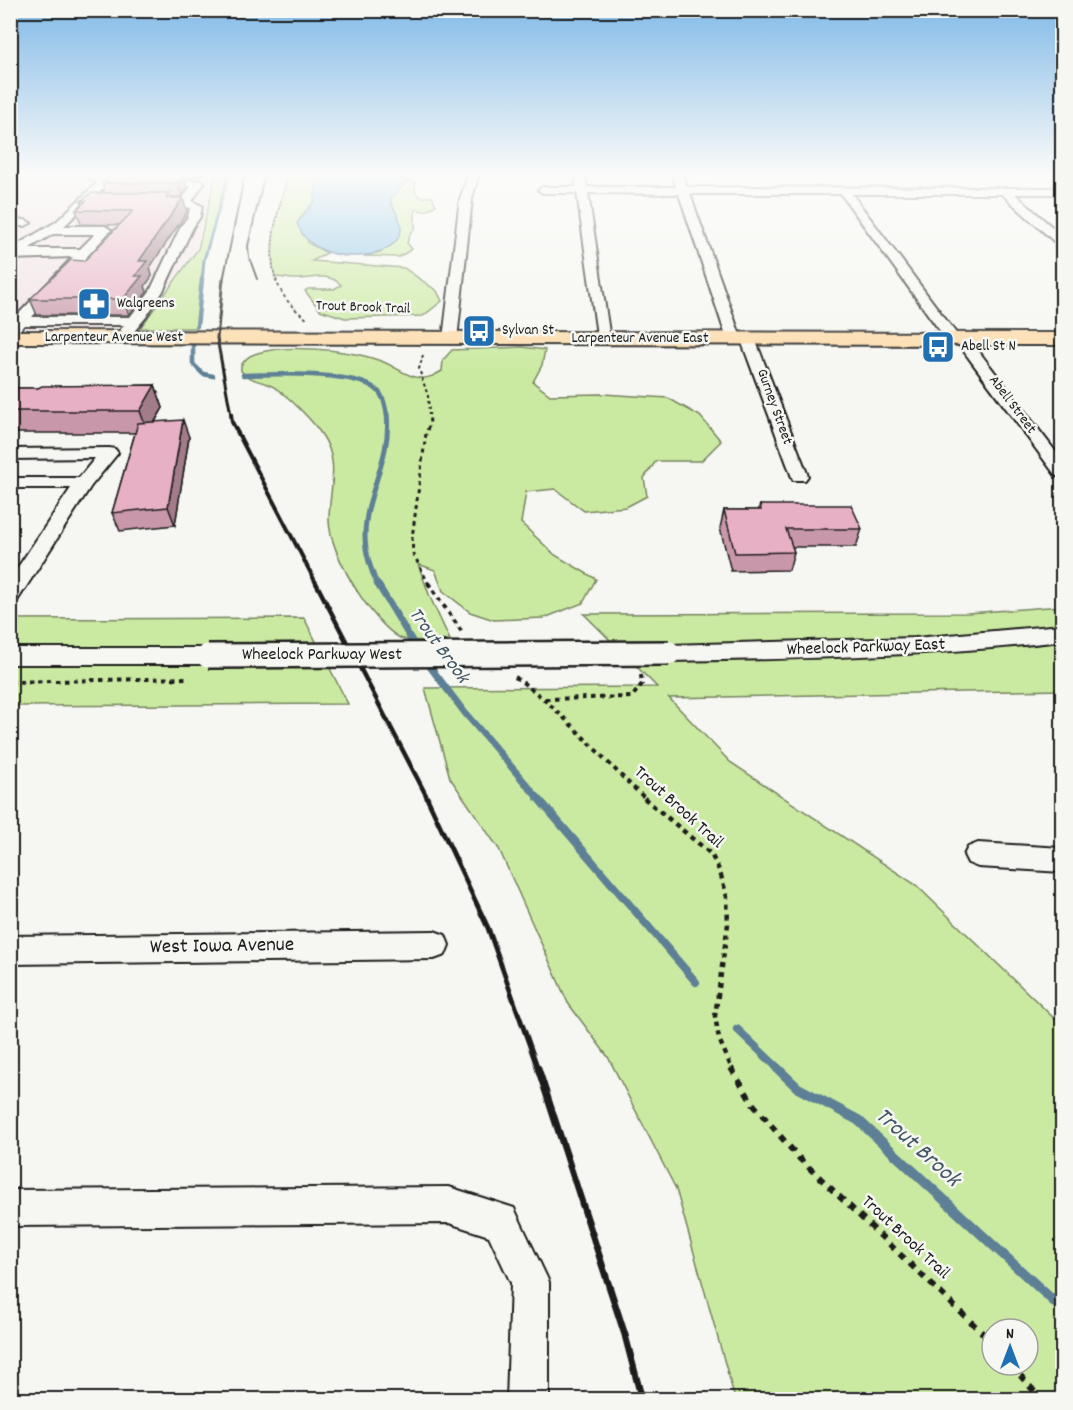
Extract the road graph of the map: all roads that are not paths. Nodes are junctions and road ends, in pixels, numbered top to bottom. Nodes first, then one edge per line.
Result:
1 (36, 239) edge
2 (97, 239) edge
3 (181, 239) edge
4 (461, 239) edge
5 (590, 239) edge
6 (702, 239) edge
7 (880, 239) edge
8 (11, 254) edge
9 (83, 254) junction
10 (134, 321) junction
11 (14, 330) edge
12 (122, 338) junction
13 (217, 338) joint
14 (450, 339) junction
15 (603, 339) junction
16 (741, 339) junction
17 (957, 339) junction
18 (1062, 339) edge
19 (10, 454) edge
20 (1062, 472) edge
21 (799, 476) dead end
22 (10, 483) edge
23 (84, 483) junction
24 (10, 596) edge
25 (1062, 633) edge
26 (669, 653) joint
27 (10, 656) edge
28 (978, 855) dead end
29 (1062, 860) edge
30 (434, 945) dead end
31 (10, 950) edge
32 (10, 1208) edge
33 (528, 1400) edge

1 - 8 street
2 - 9 street
3 - 10 street
4 - 14 street
5 - 15 street
6 - 16 street, Gurney Street
7 - 17 street, Abell Street
8 - 9 street
9 - 11 street
10 - 11 street
10 - 12 street
11 - 12 main road, Larpenteur Avenue West
12 - 13 main road, Larpenteur Avenue West
13 - 14 main road, Larpenteur Avenue East
14 - 15 main road, Larpenteur Avenue East
15 - 16 main road, Larpenteur Avenue East
16 - 17 main road, Larpenteur Avenue East
16 - 21 street, Gurney Street
17 - 18 main road, Larpenteur Avenue East
17 - 20 street, Abell Street
19 - 23 street
22 - 23 street
23 - 24 street
25 - 26 street, Wheelock Parkway East
26 - 27 street, Wheelock Parkway West, bridge
28 - 29 street
30 - 31 street, West Iowa Avenue
32 - 33 street

